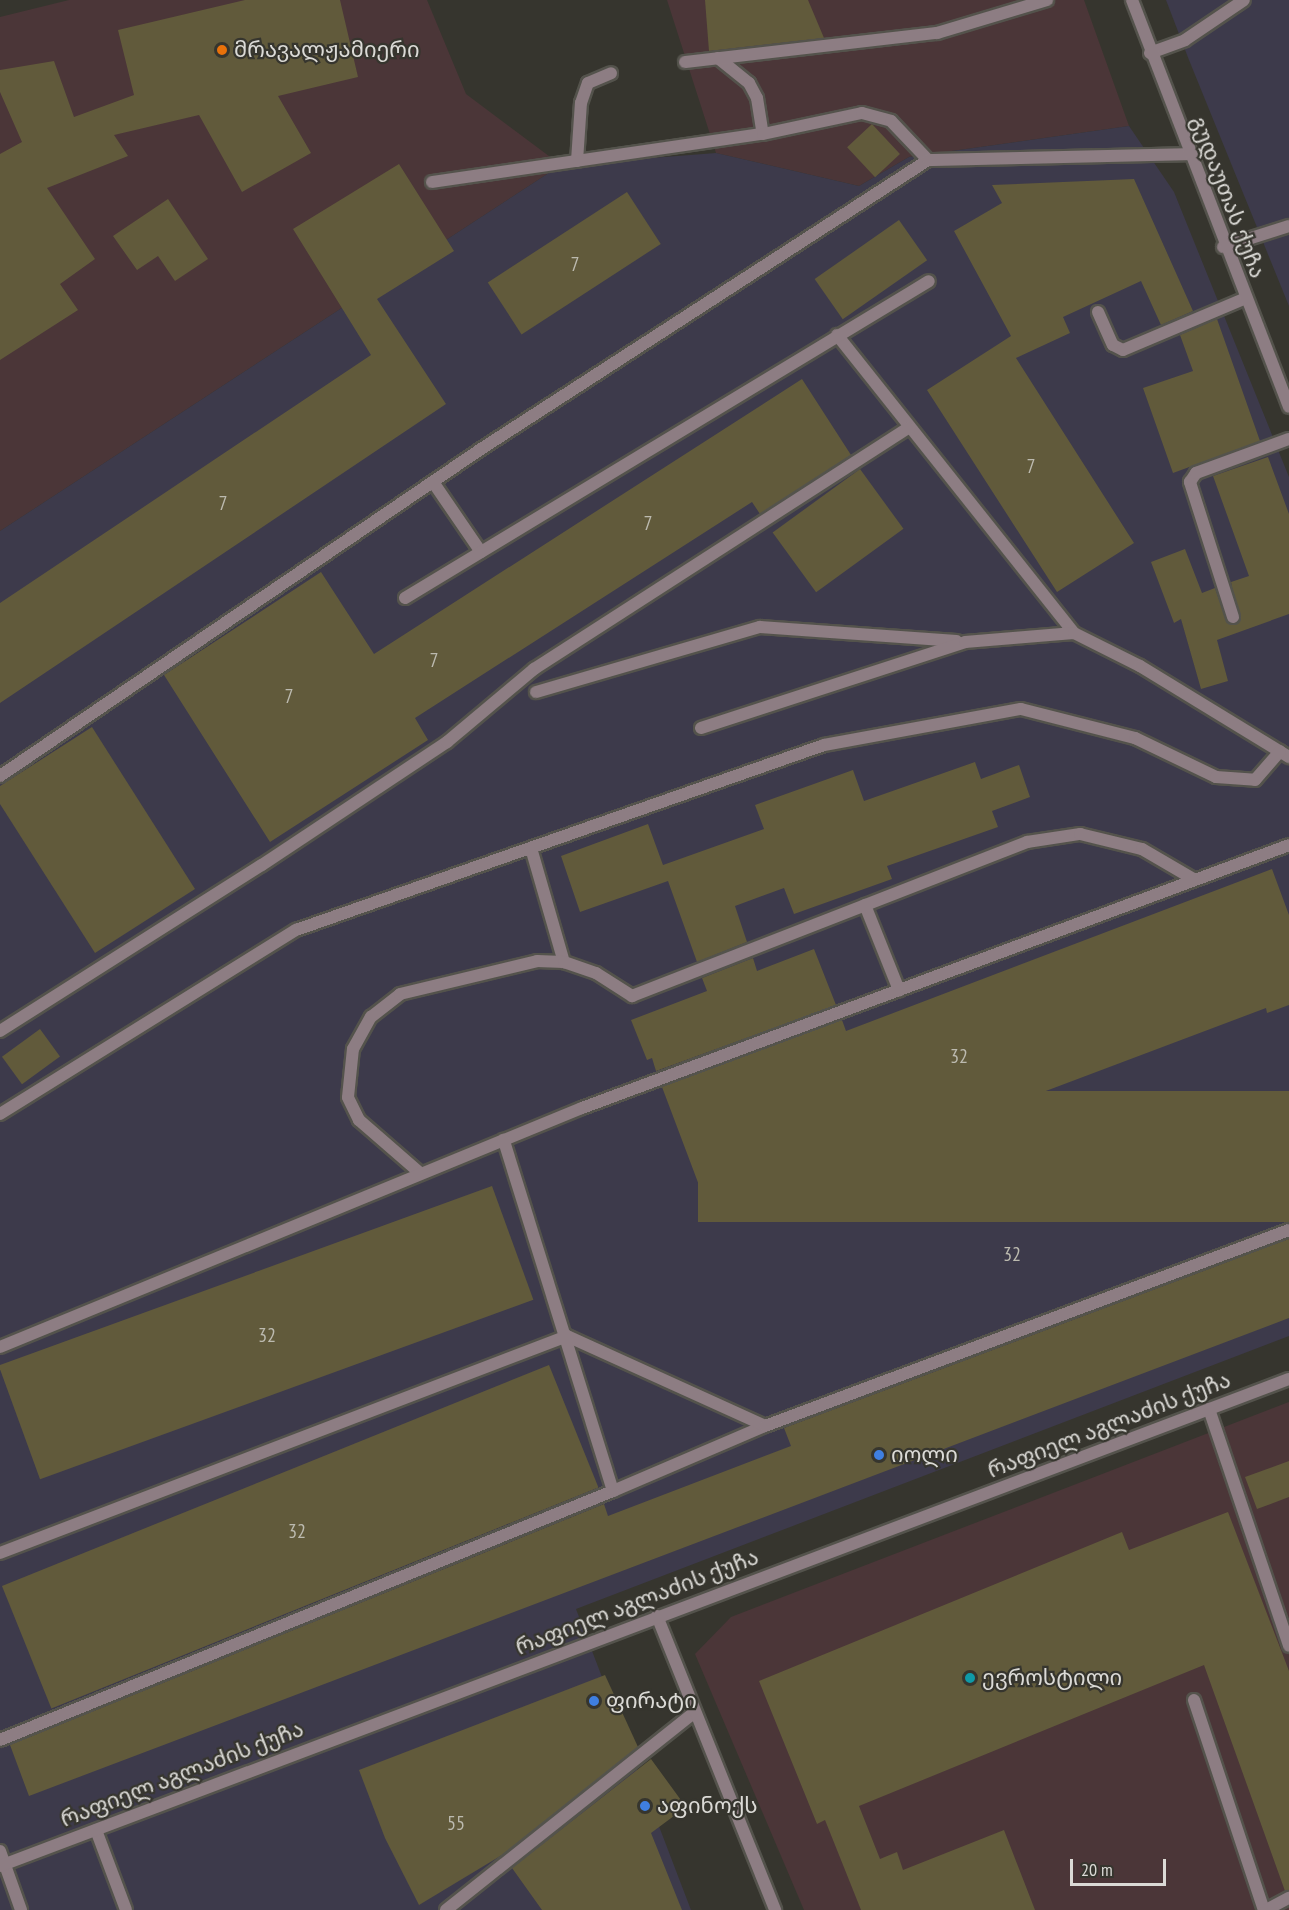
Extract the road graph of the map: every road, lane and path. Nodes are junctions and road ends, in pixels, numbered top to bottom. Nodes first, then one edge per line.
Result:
1 (1047, 0) edge
2 (1132, 0) edge
3 (1244, 0) edge
4 (1150, 53) junction
5 (718, 58) junction
6 (685, 62) dead end
7 (611, 73) dead end
8 (763, 134) junction
9 (1189, 154) junction
10 (928, 160) junction
11 (577, 161) junction
12 (432, 182) dead end
13 (1289, 225) edge
14 (1223, 247) junction
15 (929, 281) dead end
16 (1244, 299) junction
17 (1098, 312) dead end
18 (837, 335) junction
19 (1289, 407) edge
20 (908, 428) junction
21 (1289, 439) edge
22 (433, 482) junction
23 (481, 552) junction
24 (405, 598) dead end
25 (1233, 617) dead end
26 (1074, 633) junction
27 (965, 642) junction
28 (536, 692) dead end
29 (701, 728) dead end
30 (1284, 754) edge
31 (0, 776) edge
32 (1289, 845) edge
33 (531, 848) junction
34 (1195, 880) junction
35 (865, 905) junction
36 (564, 962) junction
37 (899, 990) junction
38 (0, 1031) edge
39 (0, 1114) edge
40 (504, 1140) junction
41 (420, 1173) junction
42 (1289, 1230) edge
43 (567, 1336) junction
44 (0, 1347) edge
45 (1289, 1379) edge
46 (1209, 1409) junction
47 (765, 1426) junction
48 (614, 1491) junction
49 (0, 1553) edge
50 (657, 1616) junction
51 (1289, 1646) edge
52 (1194, 1700) dead end
53 (695, 1712) junction
54 (0, 1740) edge
55 (96, 1830) junction
56 (0, 1851) edge
57 (2, 1865) edge
58 (1289, 1898) edge
59 (21, 1910) edge
60 (126, 1910) edge
61 (446, 1910) edge
62 (775, 1910) edge
63 (1265, 1910) edge

1 - 5 street
2 - 4 street, გუდაუთას ქუჩა
3 - 4 street
4 - 9 street, გუდაუთას ქუჩა
5 - 6 street
5 - 8 street
7 - 11 street
8 - 10 street
8 - 11 street
9 - 10 street
9 - 14 street, გუდაუთას ქუჩა
10 - 22 street
11 - 12 street
13 - 14 street
14 - 16 street, გუდაუთას ქუჩა
15 - 18 street
16 - 17 street
16 - 19 street, გუდაუთას ქუჩა
18 - 20 street
18 - 23 street
20 - 26 street
20 - 38 street
21 - 25 street
22 - 23 street
22 - 31 street
23 - 24 street
26 - 27 street
26 - 30 street
27 - 28 street
27 - 29 street
30 - 33 street
32 - 34 street
33 - 36 street
33 - 39 street
34 - 35 street
34 - 37 street
35 - 36 street
35 - 37 street
36 - 41 street
37 - 40 street
40 - 41 street
40 - 43 street
41 - 44 street
42 - 47 street
43 - 47 street
43 - 48 street
43 - 49 street
45 - 46 street, რაფიელ აგლაძის ქუჩა
46 - 50 street, რაფიელ აგლაძის ქუჩა
46 - 51 street
47 - 48 street
48 - 54 street
50 - 53 street
50 - 55 street, რაფიელ აგლაძის ქუჩა
52 - 63 street
53 - 61 street
53 - 62 street
55 - 57 street, რაფიელ აგლაძის ქუჩა
55 - 60 street
56 - 57 street
57 - 59 street
58 - 63 street

